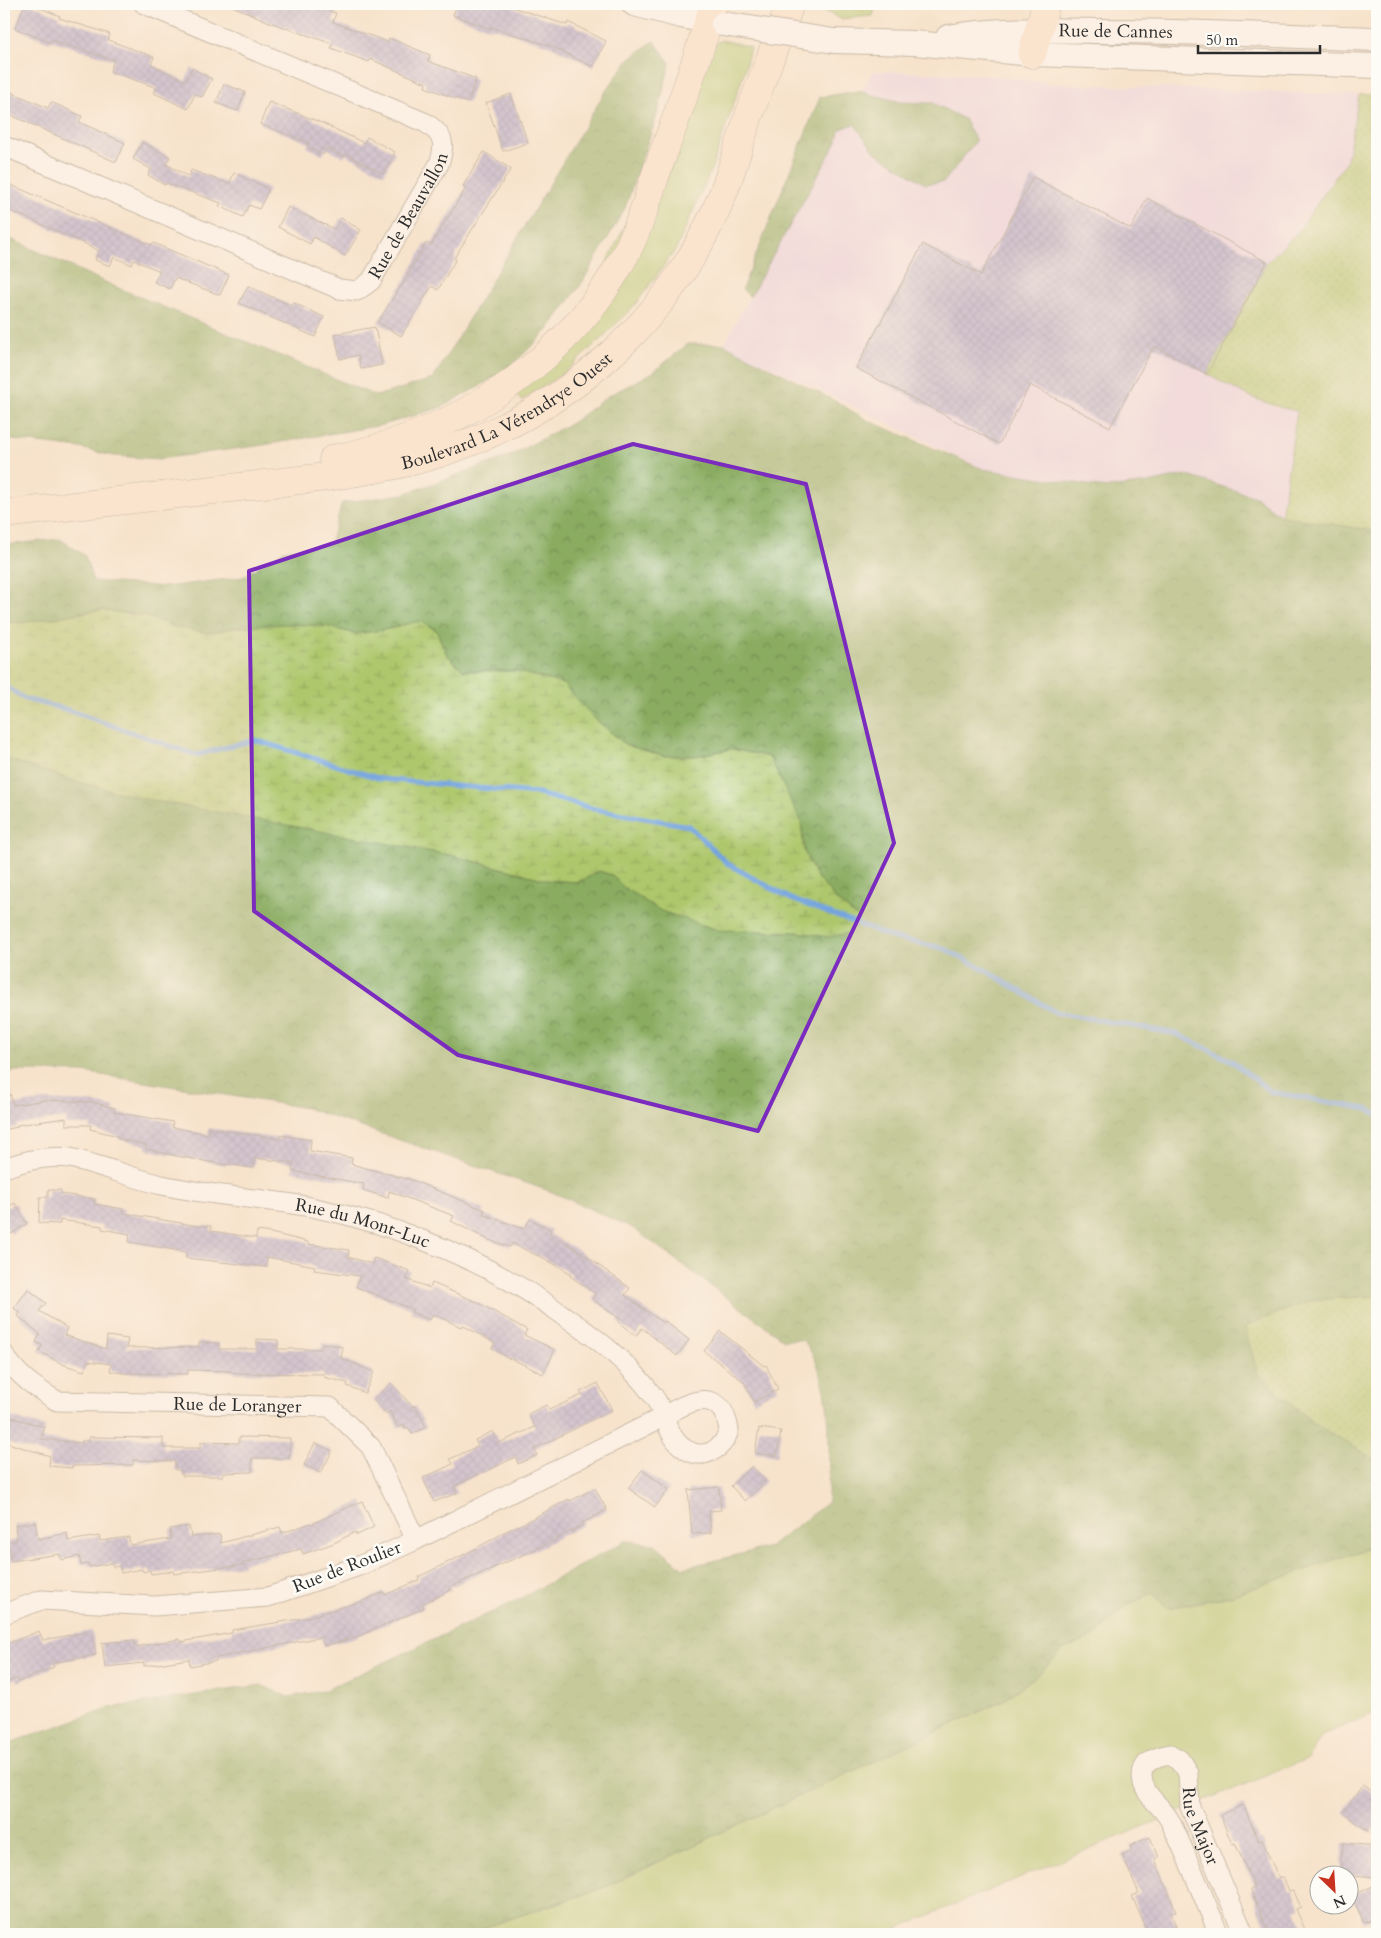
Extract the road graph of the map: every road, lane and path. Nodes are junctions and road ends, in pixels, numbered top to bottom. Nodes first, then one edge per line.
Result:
1 (144, 4) edge
2 (634, 4) edge
3 (790, 4) edge
4 (796, 4) edge
5 (1046, 4) edge
6 (715, 16) edge
7 (1377, 39) edge
8 (1035, 42) junction
9 (1377, 66) edge
10 (766, 71) junction
11 (4, 146) edge
12 (103, 502) junction
13 (4, 514) edge
14 (4, 1168) edge
15 (4, 1354) edge
16 (665, 1416) joint
17 (416, 1540) junction
18 (4, 1614) edge
19 (1219, 1934) edge
20 (1244, 1934) edge

1 - 11 street, Rue de Beauvallon
2 - 6 street, Rue de Cannes
3 - 10 main road, Boulevard La Vérendrye Ouest
4 - 10 main road
5 - 8 main road
6 - 8 street, Rue de Cannes, bridge
6 - 12 main road
7 - 8 street, Rue de Cannes
8 - 9 street, Rue de Cannes
10 - 12 main road, Boulevard La Vérendrye Ouest
12 - 13 main road, Boulevard La Vérendrye Ouest
14 - 16 street, Rue du Mont-Luc
15 - 17 street, Rue de Loranger
16 - 17 street, Rue de Roulier
17 - 18 street, Rue de Roulier
19 - 20 street, Rue Major

